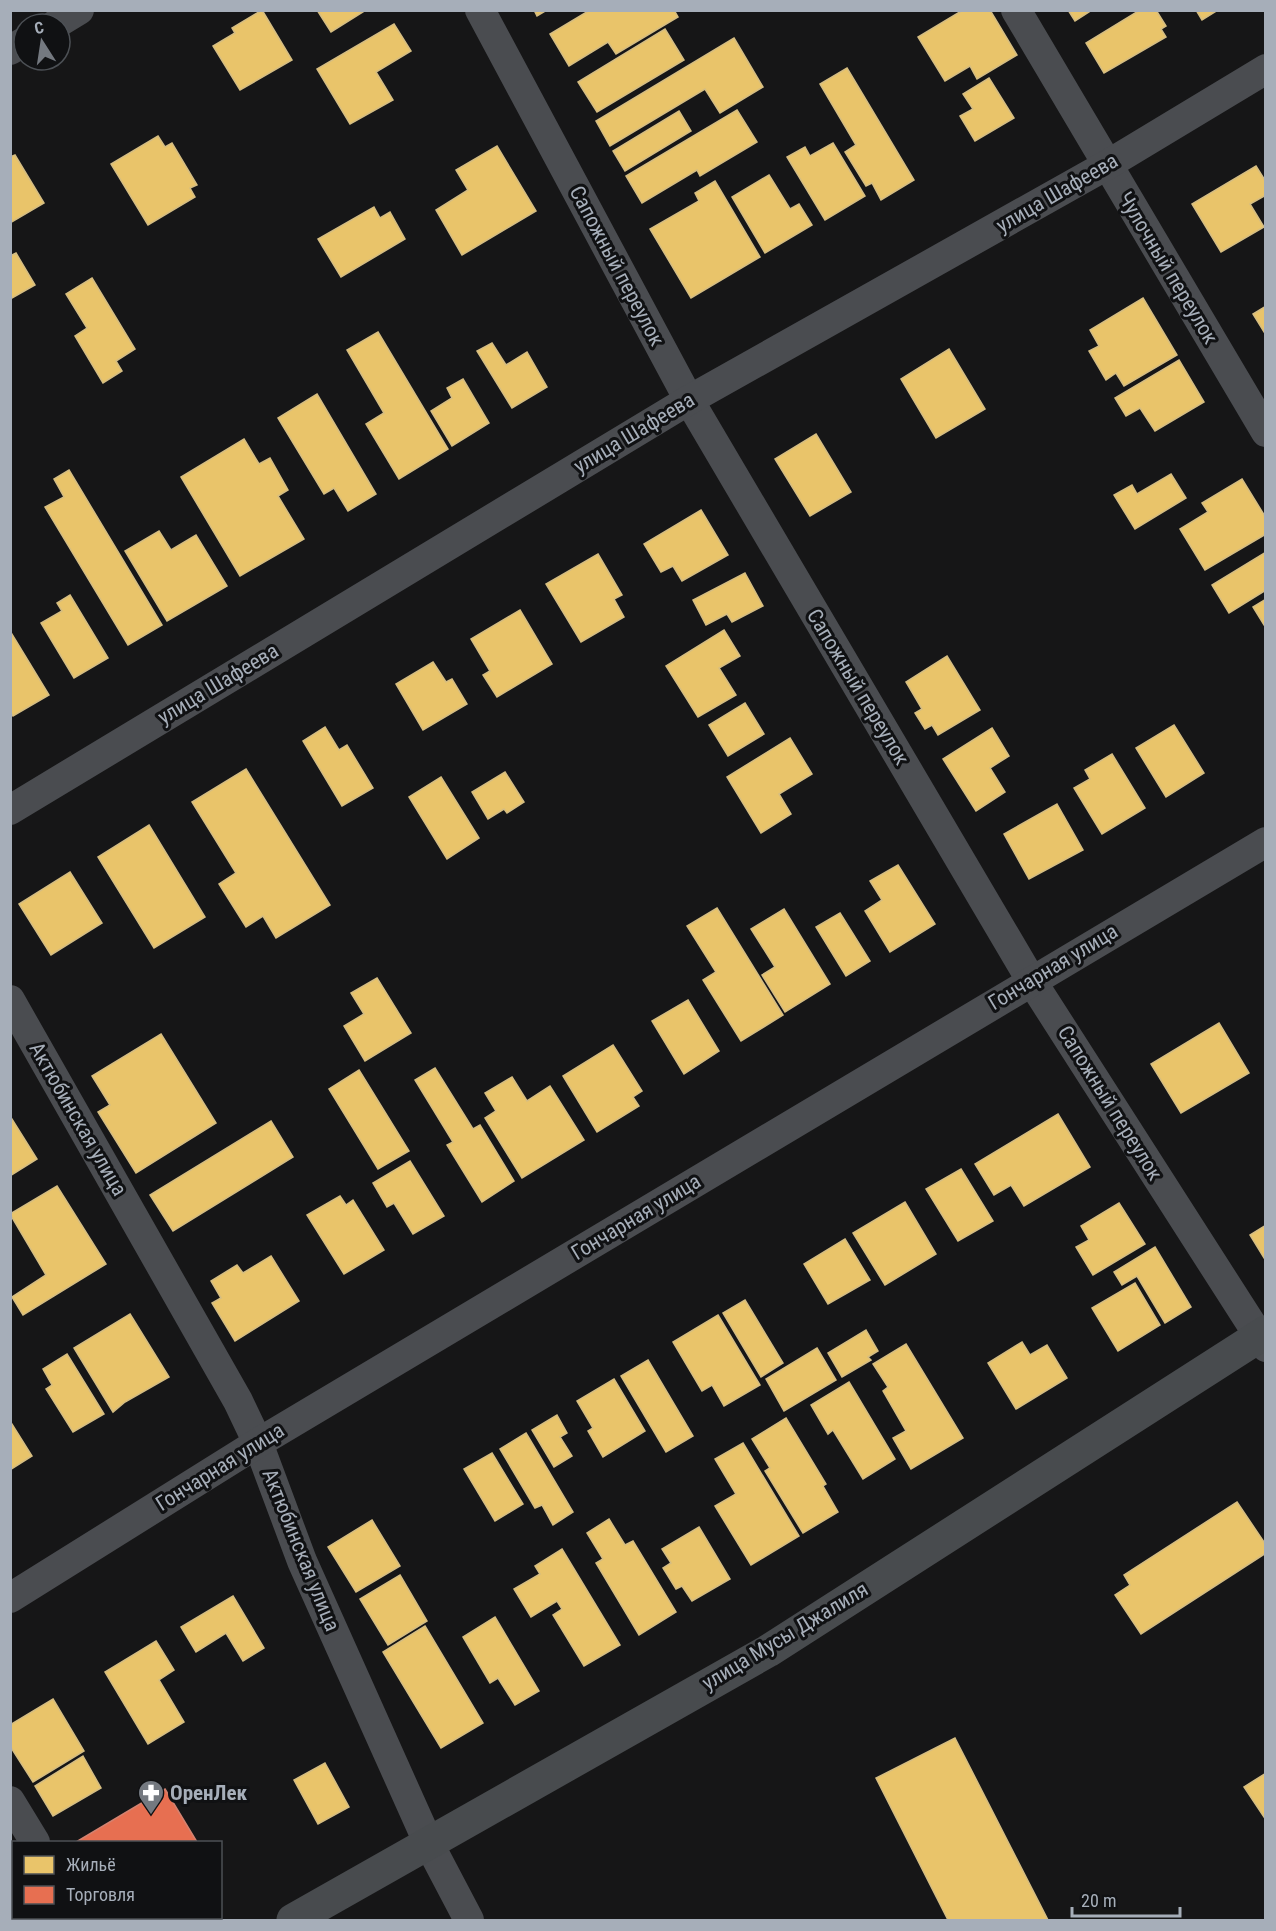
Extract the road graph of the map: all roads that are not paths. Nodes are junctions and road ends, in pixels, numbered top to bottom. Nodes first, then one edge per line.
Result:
1 (480, 10) edge
2 (1016, 10) edge
3 (1266, 69) edge
4 (1107, 165) junction
5 (688, 400) junction
6 (1266, 432) edge
7 (10, 810) edge
8 (1266, 842) edge
9 (1031, 980) junction
10 (10, 1000) edge
11 (1263, 1338) edge
12 (258, 1443) junction
13 (10, 1598) edge
14 (10, 1801) edge
15 (34, 1841) edge
16 (428, 1842) junction
17 (293, 1920) edge
18 (469, 1920) edge

1 - 5 street, Сапожный переулок
2 - 4 street, Чулочный переулок
3 - 4 street, улица Шафеева
4 - 5 street, улица Шафеева
4 - 6 street, Чулочный переулок
5 - 7 street, улица Шафеева
5 - 9 street, Сапожный переулок
8 - 9 street, Гончарная улица
9 - 11 street, Сапожный переулок
9 - 12 street, Гончарная улица
10 - 12 street, Актюбинская улица
11 - 16 street, улица Мусы Джалиля
12 - 13 street, Гончарная улица
12 - 16 street, Актюбинская улица
14 - 15 street
16 - 17 street, улица Мусы Джалиля
16 - 18 street, Актюбинская улица

